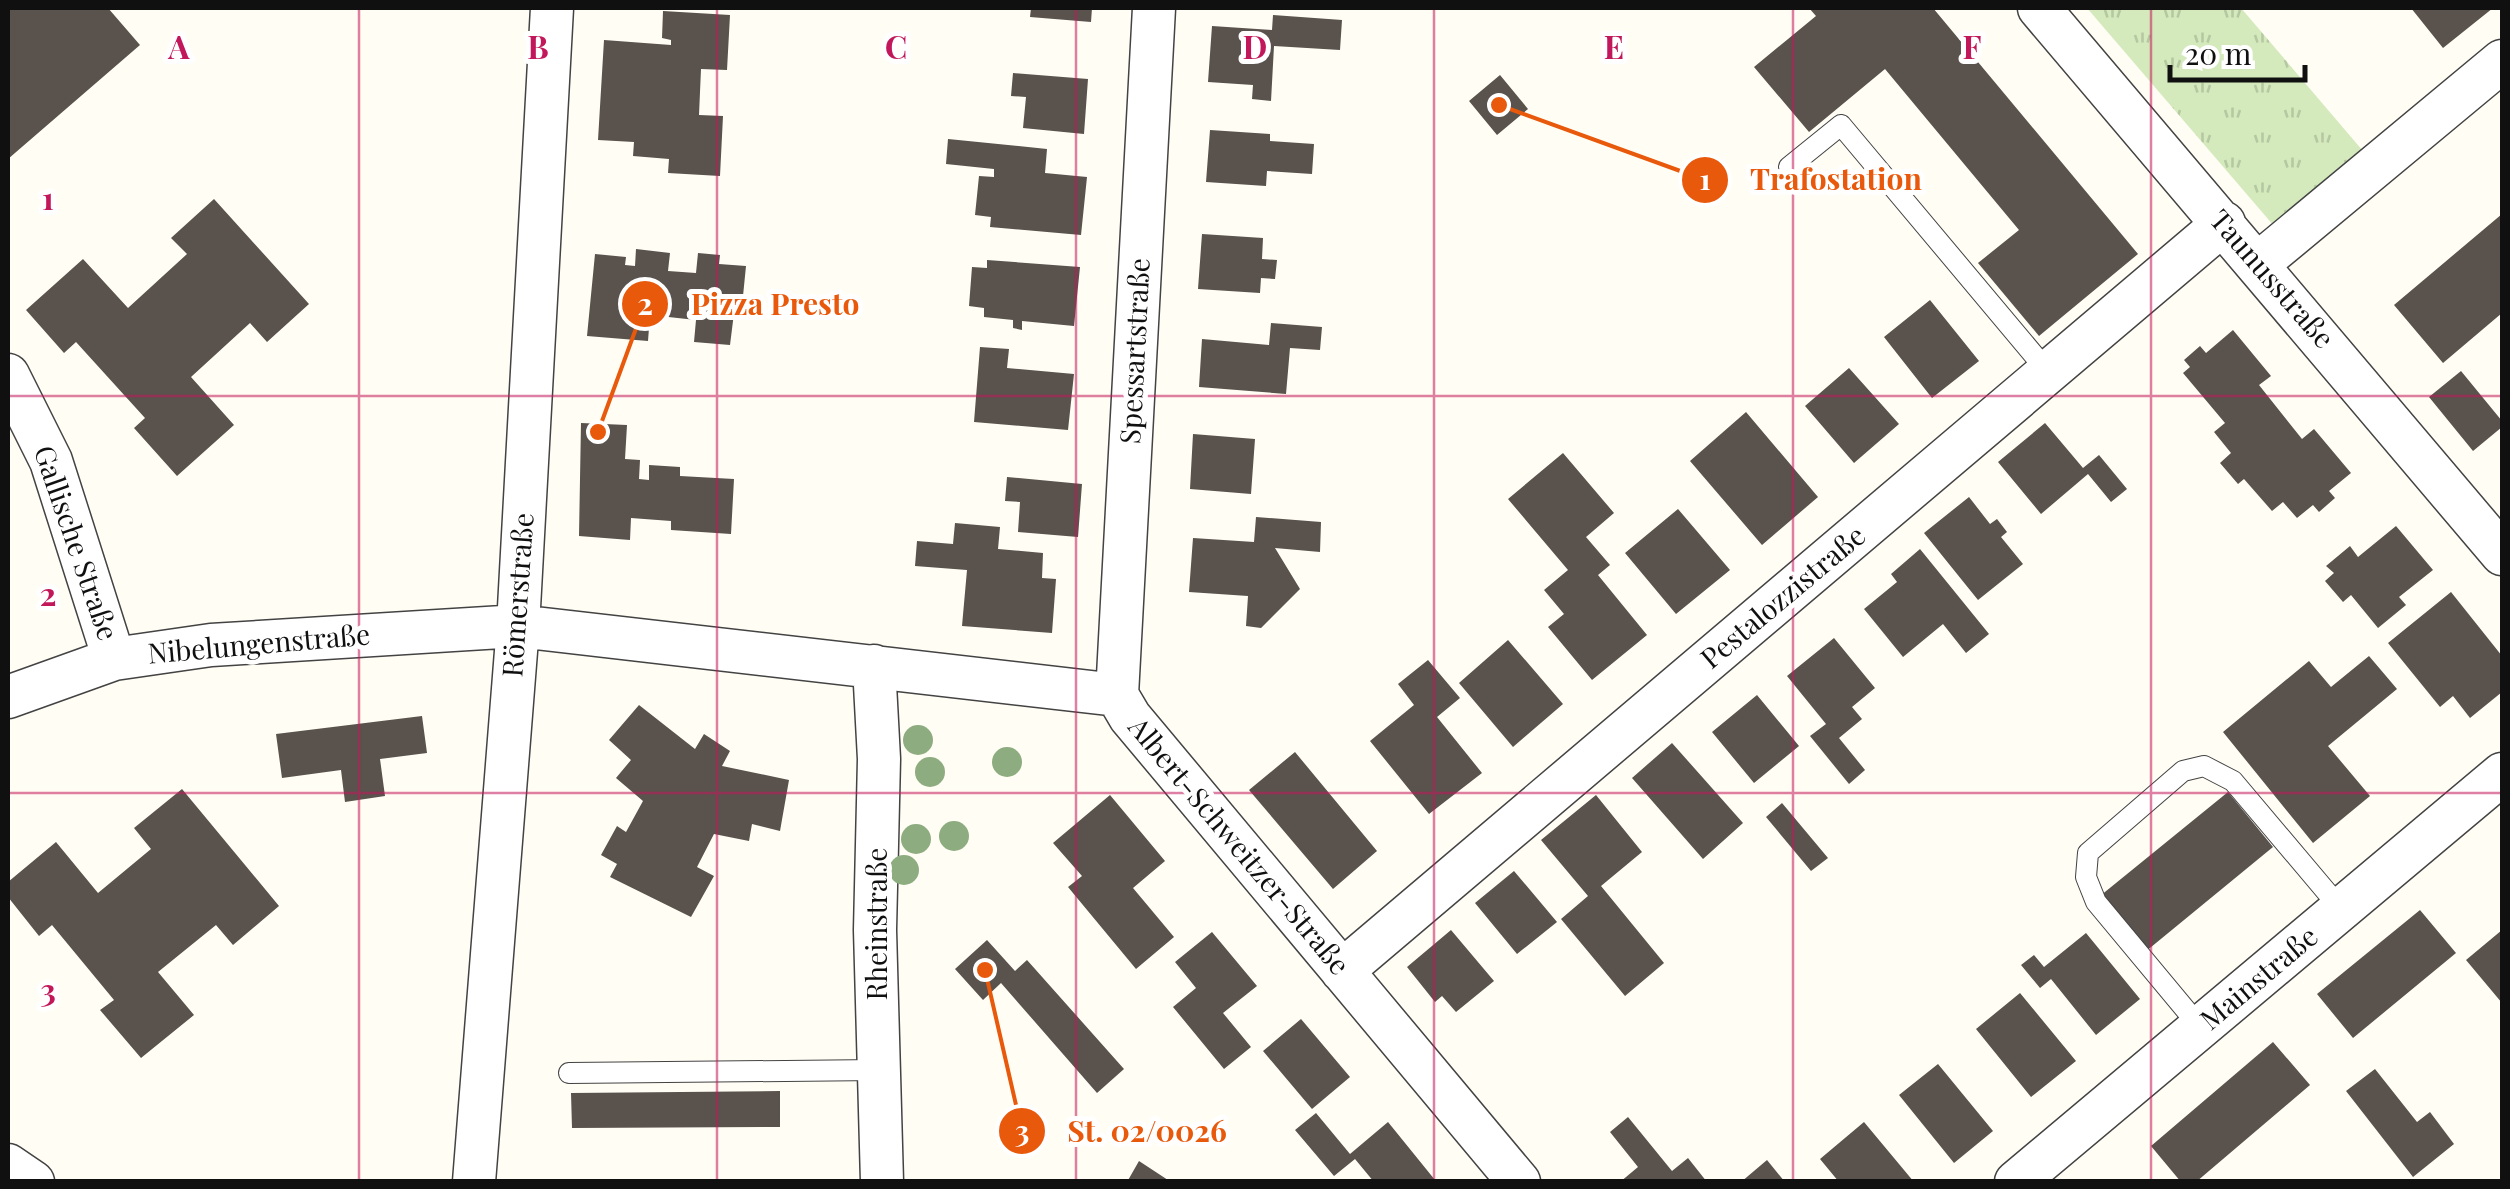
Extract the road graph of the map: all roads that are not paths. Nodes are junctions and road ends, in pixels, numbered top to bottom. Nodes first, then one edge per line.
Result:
1 (552, 8) edge
2 (1154, 8) edge
3 (2039, 8) edge
4 (2502, 61) edge
5 (1789, 167) dead end
6 (2224, 223) junction
7 (2259, 263) junction
8 (2049, 374) junction
9 (8, 375) edge
10 (2502, 554) edge
11 (518, 626) junction
12 (114, 659) junction
13 (874, 666) junction
14 (1117, 695) junction
15 (8, 697) edge
16 (2502, 774) edge
17 (2341, 909) junction
18 (1342, 971) junction
19 (2200, 1027) junction
20 (878, 1070) junction
21 (569, 1072) dead end
22 (8, 1165) edge
23 (33, 1182) edge
24 (474, 1182) edge
25 (882, 1182) edge
26 (1519, 1182) edge
27 (2016, 1182) edge

1 - 11 street, Römerstraße
2 - 14 street, Spessartstraße
3 - 6 street, Taunusstraße
4 - 7 street
5 - 8 lane
6 - 7 street, Taunusstraße
6 - 8 street, Pestalozzistraße
7 - 10 street, Taunusstraße
8 - 18 street, Pestalozzistraße
9 - 12 street, Gallische Straße
11 - 12 street, Nibelungenstraße
11 - 13 street, Albert-Schweitzer-Straße
11 - 24 street, Römerstraße
12 - 15 street, Nibelungenstraße
13 - 14 street, Albert-Schweitzer-Straße
13 - 20 street, Rheinstraße
14 - 18 street, Albert-Schweitzer-Straße
16 - 17 street, Mainstraße
17 - 19 street, Mainstraße
17 - 19 lane
18 - 26 street, Albert-Schweitzer-Straße
19 - 27 street, Mainstraße
20 - 21 lane
20 - 25 street, Rheinstraße
22 - 23 street

